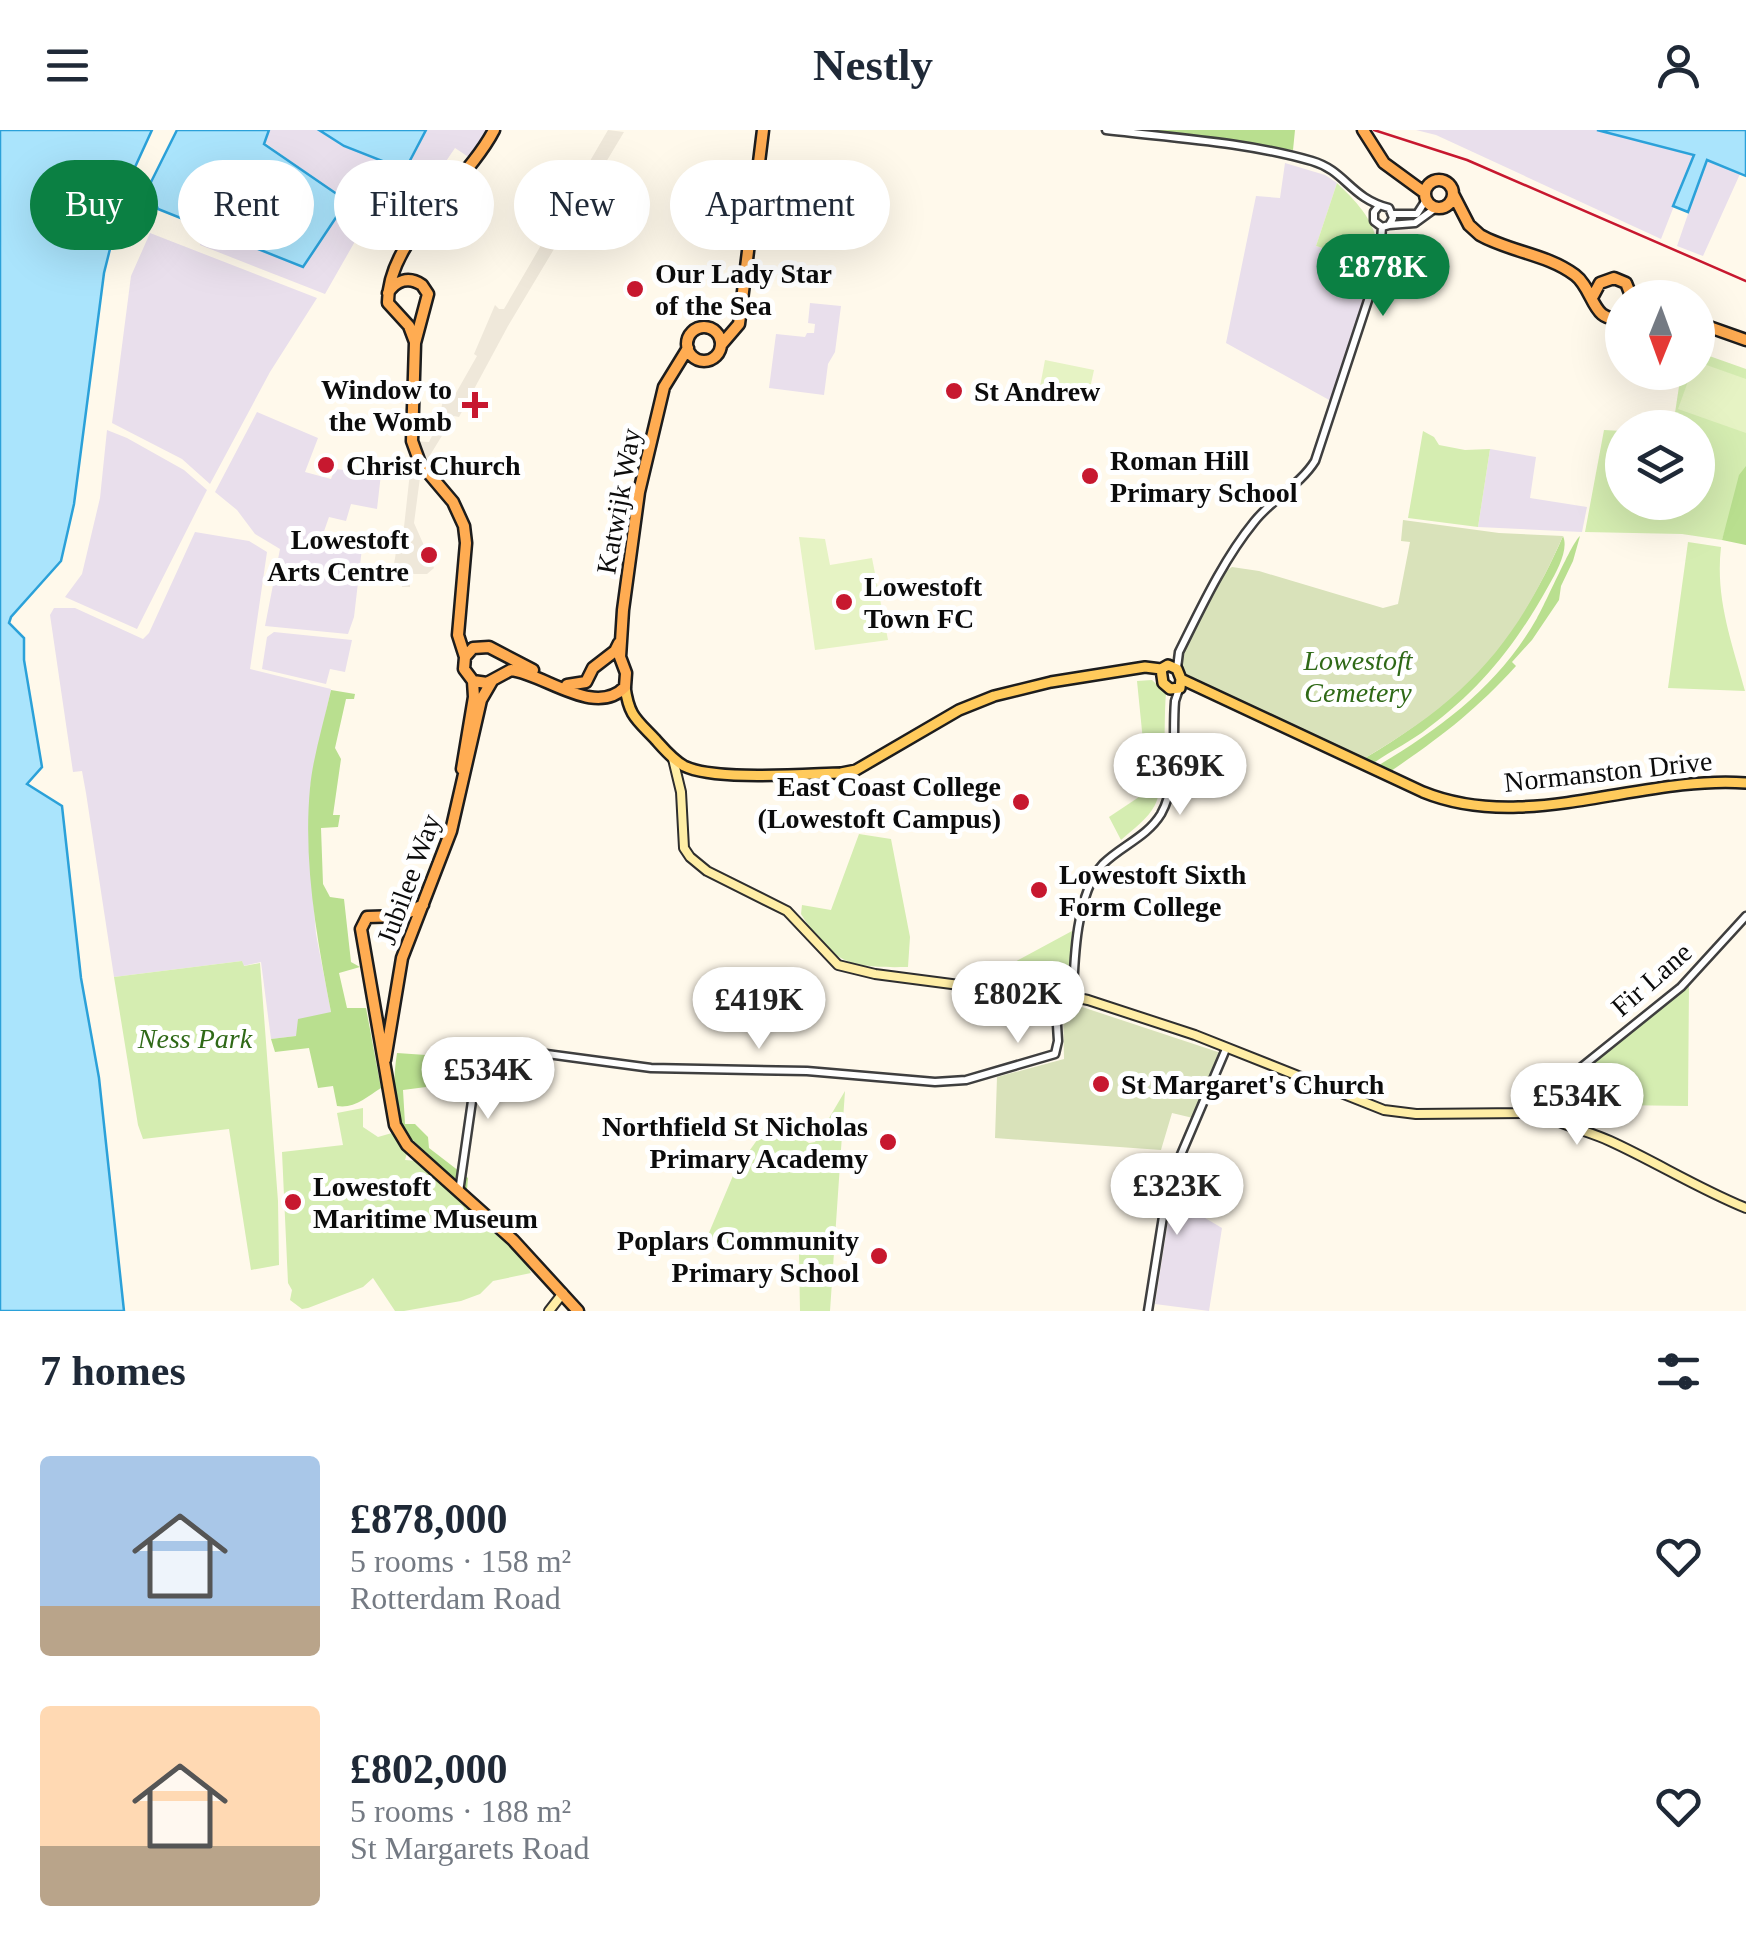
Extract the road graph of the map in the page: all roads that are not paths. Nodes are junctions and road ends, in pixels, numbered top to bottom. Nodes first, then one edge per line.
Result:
1 (494, 130) edge
2 (763, 130) edge
3 (1106, 130) edge
4 (1363, 130) edge
5 (1393, 169) junction
6 (1432, 182) junction
7 (1453, 194) junction
8 (1426, 196) junction
9 (1364, 200) junction
10 (1378, 207) junction
11 (1440, 207) junction
12 (1393, 214) junction
13 (1464, 217) junction
14 (1373, 218) junction
15 (1385, 226) junction
16 (398, 259) junction
17 (1578, 278) junction
18 (408, 280) junction
19 (1605, 281) edge
20 (1600, 283) junction
21 (388, 293) junction
22 (1592, 297) junction
23 (423, 311) junction
24 (401, 316) junction
25 (1605, 316) edge
26 (738, 326) junction
27 (712, 329) junction
28 (1715, 330) edge
29 (1746, 340) edge
30 (415, 342) junction
31 (721, 346) junction
32 (688, 348) junction
33 (710, 360) junction
34 (670, 376) junction
35 (460, 621) junction
36 (621, 636) junction
37 (478, 646) junction
38 (1179, 652) junction
39 (499, 653) junction
40 (465, 658) junction
41 (604, 661) junction
42 (622, 666) junction
43 (1139, 668) junction
44 (1162, 668) junction
45 (589, 677) junction
46 (495, 678) junction
47 (473, 681) junction
48 (1175, 682) junction
49 (625, 686) junction
50 (605, 697) junction
51 (628, 707) junction
52 (673, 758) junction
53 (694, 770) junction
54 (464, 774) junction
55 (679, 782) junction
56 (1746, 783) edge
57 (422, 905) junction
58 (401, 916) junction
59 (1746, 916) edge
60 (412, 930) junction
61 (1055, 993) junction
62 (1073, 997) junction
63 (393, 999) junction
64 (374, 1003) junction
65 (1226, 1049) junction
66 (385, 1062) junction
67 (1536, 1110) junction
68 (459, 1192) junction
69 (1746, 1208) edge
70 (563, 1293) junction
71 (549, 1311) edge
72 (578, 1311) edge
73 (1148, 1311) edge

1 - 16 highway
2 - 26 highway
3 - 9 street
4 - 5 highway
5 - 6 highway
5 - 8 highway
6 - 7 highway
6 - 8 highway
7 - 11 highway
7 - 13 highway
8 - 11 highway
8 - 12 street
9 - 10 street
9 - 14 street
10 - 12 street
10 - 14 street
11 - 13 highway
11 - 15 street
12 - 15 street
13 - 17 highway
14 - 15 street
15 - 38 street
16 - 18 highway
16 - 21 highway
17 - 20 highway
17 - 22 highway
18 - 21 highway
18 - 23 highway
19 - 20 highway
20 - 22 highway
21 - 24 highway
22 - 25 highway
23 - 24 highway
23 - 30 highway
24 - 30 highway
26 - 27 highway
26 - 31 highway
27 - 31 highway
27 - 32 highway
28 - 29 highway
30 - 35 highway
31 - 33 highway
32 - 33 highway
32 - 34 highway, Katwijk Way
33 - 34 highway
34 - 36 highway, Katwijk Way
35 - 37 highway
35 - 40 highway
36 - 41 highway, Katwijk Way
36 - 42 highway, Katwijk Way
37 - 39 highway
37 - 40 highway
38 - 44 street
38 - 48 street
39 - 45 highway
39 - 46 highway
40 - 47 highway
41 - 42 highway
41 - 45 highway
42 - 49 highway
43 - 44 main road
43 - 48 main road
43 - 53 main road
44 - 48 main road
44 - 48 main road
45 - 50 highway
46 - 47 highway
46 - 50 highway
46 - 54 highway, Jubilee Way
47 - 54 highway, Jubilee Way
48 - 56 main road, Normanston Drive
48 - 62 street
49 - 50 highway
49 - 51 main road
50 - 51 main road
51 - 52 main road
52 - 53 main road
52 - 55 main road
53 - 55 main road
54 - 57 highway, Jubilee Way
55 - 61 main road
57 - 58 highway
57 - 60 highway, Jubilee Way
58 - 60 highway
58 - 64 highway
59 - 67 street, Fir Lane
60 - 63 highway, Jubilee Way
61 - 62 main road
61 - 68 street
62 - 65 main road
63 - 64 highway
63 - 66 highway, Jubilee Way
64 - 66 highway
65 - 67 main road
65 - 73 street
66 - 68 highway
67 - 69 main road
68 - 70 highway
70 - 71 main road
70 - 72 highway

